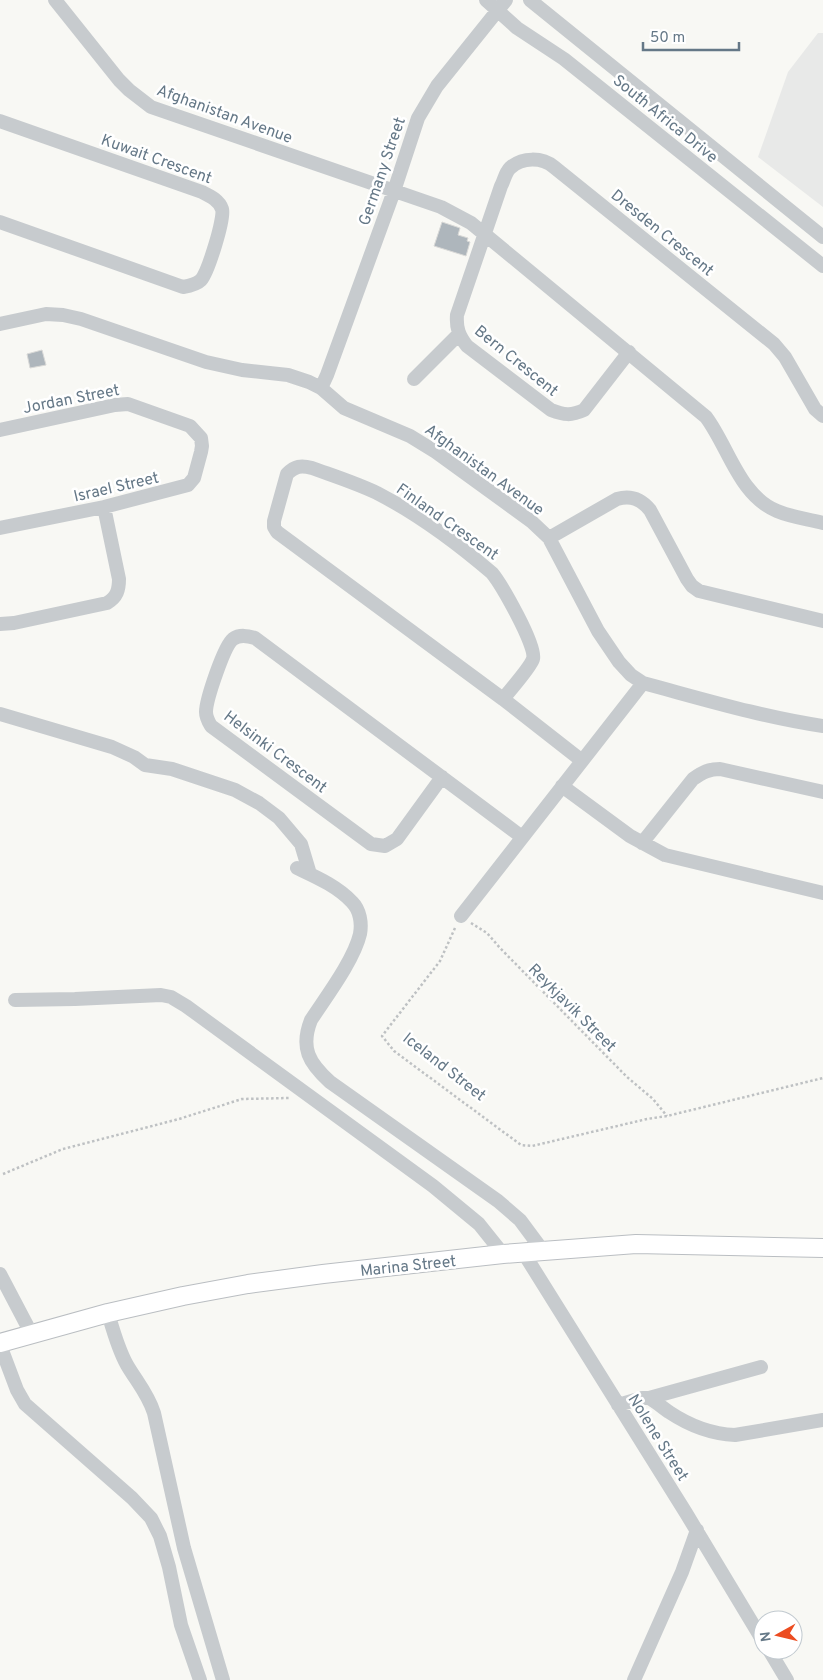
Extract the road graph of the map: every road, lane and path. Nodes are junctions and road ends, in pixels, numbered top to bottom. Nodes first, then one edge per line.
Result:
1 (55, 0) edge
2 (486, 0) edge
3 (506, 0) edge
4 (530, 0) edge
5 (497, 11) junction
6 (0, 121) edge
7 (394, 191) junction
8 (0, 222) edge
9 (485, 234) junction
10 (823, 237) edge
11 (823, 266) edge
12 (0, 324) edge
13 (459, 334) junction
14 (629, 352) junction
15 (414, 379) dead end
16 (321, 388) junction
17 (823, 416) edge
18 (0, 430) edge
19 (201, 438) joint
20 (104, 507) junction
21 (823, 523) edge
22 (0, 528) edge
23 (549, 538) junction
24 (823, 621) edge
25 (0, 624) edge
26 (643, 683) junction
27 (503, 699) junction
28 (0, 714) edge
29 (823, 726) edge
30 (581, 760) junction
31 (442, 777) junction
32 (562, 786) junction
33 (823, 792) edge
34 (522, 837) junction
35 (642, 843) junction
36 (297, 868) dead end
37 (310, 874) junction
38 (823, 893) edge
39 (461, 916) junction
40 (15, 1000) dead end
41 (823, 1078) edge
42 (311, 1098) junction
43 (667, 1116) junction
44 (3, 1174) dead end
45 (823, 1248) edge
46 (542, 1251) junction
47 (523, 1252) junction
48 (503, 1254) junction
49 (2, 1282) edge
50 (108, 1313) junction
51 (30, 1334) junction
52 (0, 1344) edge
53 (761, 1367) dead end
54 (649, 1398) junction
55 (618, 1404) junction
56 (823, 1420) edge
57 (697, 1530) junction
58 (753, 1624) edge
59 (774, 1660) edge
60 (200, 1680) edge
61 (223, 1680) edge
62 (634, 1680) edge
63 (787, 1680) edge

1 - 7 street, Afghanistan Avenue
2 - 5 street, South Africa Drive
3 - 5 street, Germany Street
4 - 10 street, South Africa Drive
5 - 7 street, Germany Street
5 - 11 street, South Africa Drive
6 - 8 street, Kuwait Crescent
7 - 9 street
7 - 16 street, Germany Street
9 - 13 street, Bern Crescent
9 - 14 street
9 - 17 street, Dresden Crescent
12 - 16 street, Afghanistan Avenue
13 - 14 street, Bern Crescent
13 - 15 street
14 - 21 street
16 - 23 street, Afghanistan Avenue
18 - 19 street, Jordan Street
19 - 20 street, Israel Street
20 - 22 street, Israel Street
20 - 25 street
23 - 24 street
23 - 26 street, Afghanistan Avenue
26 - 29 street, Afghanistan Avenue
26 - 30 street
27 - 27 street, Finland Crescent
27 - 30 street, Finland Crescent
28 - 37 street
30 - 32 street
31 - 31 street, Helsinki Crescent
31 - 34 street, Helsinki Crescent
32 - 34 street
32 - 35 street
33 - 35 street
34 - 39 street
35 - 38 street
36 - 37 street
37 - 46 street
39 - 43 path, Reykjavik Street
39 - 43 path, Iceland Street
40 - 42 street
41 - 43 path, Iceland Street
42 - 44 path
42 - 48 street
45 - 46 main road, Marina Street
46 - 47 main road, Marina Street
47 - 48 main road, Marina Street
47 - 55 street, Nolene Street
48 - 50 main road, Marina Street
49 - 51 street
50 - 51 main road, Marina Street
50 - 61 street
51 - 52 main road, Marina Street
52 - 60 street
53 - 54 street
54 - 55 street
54 - 56 street
55 - 57 street, Nolene Street
57 - 58 street, Nolene Street
57 - 62 street
59 - 63 street

